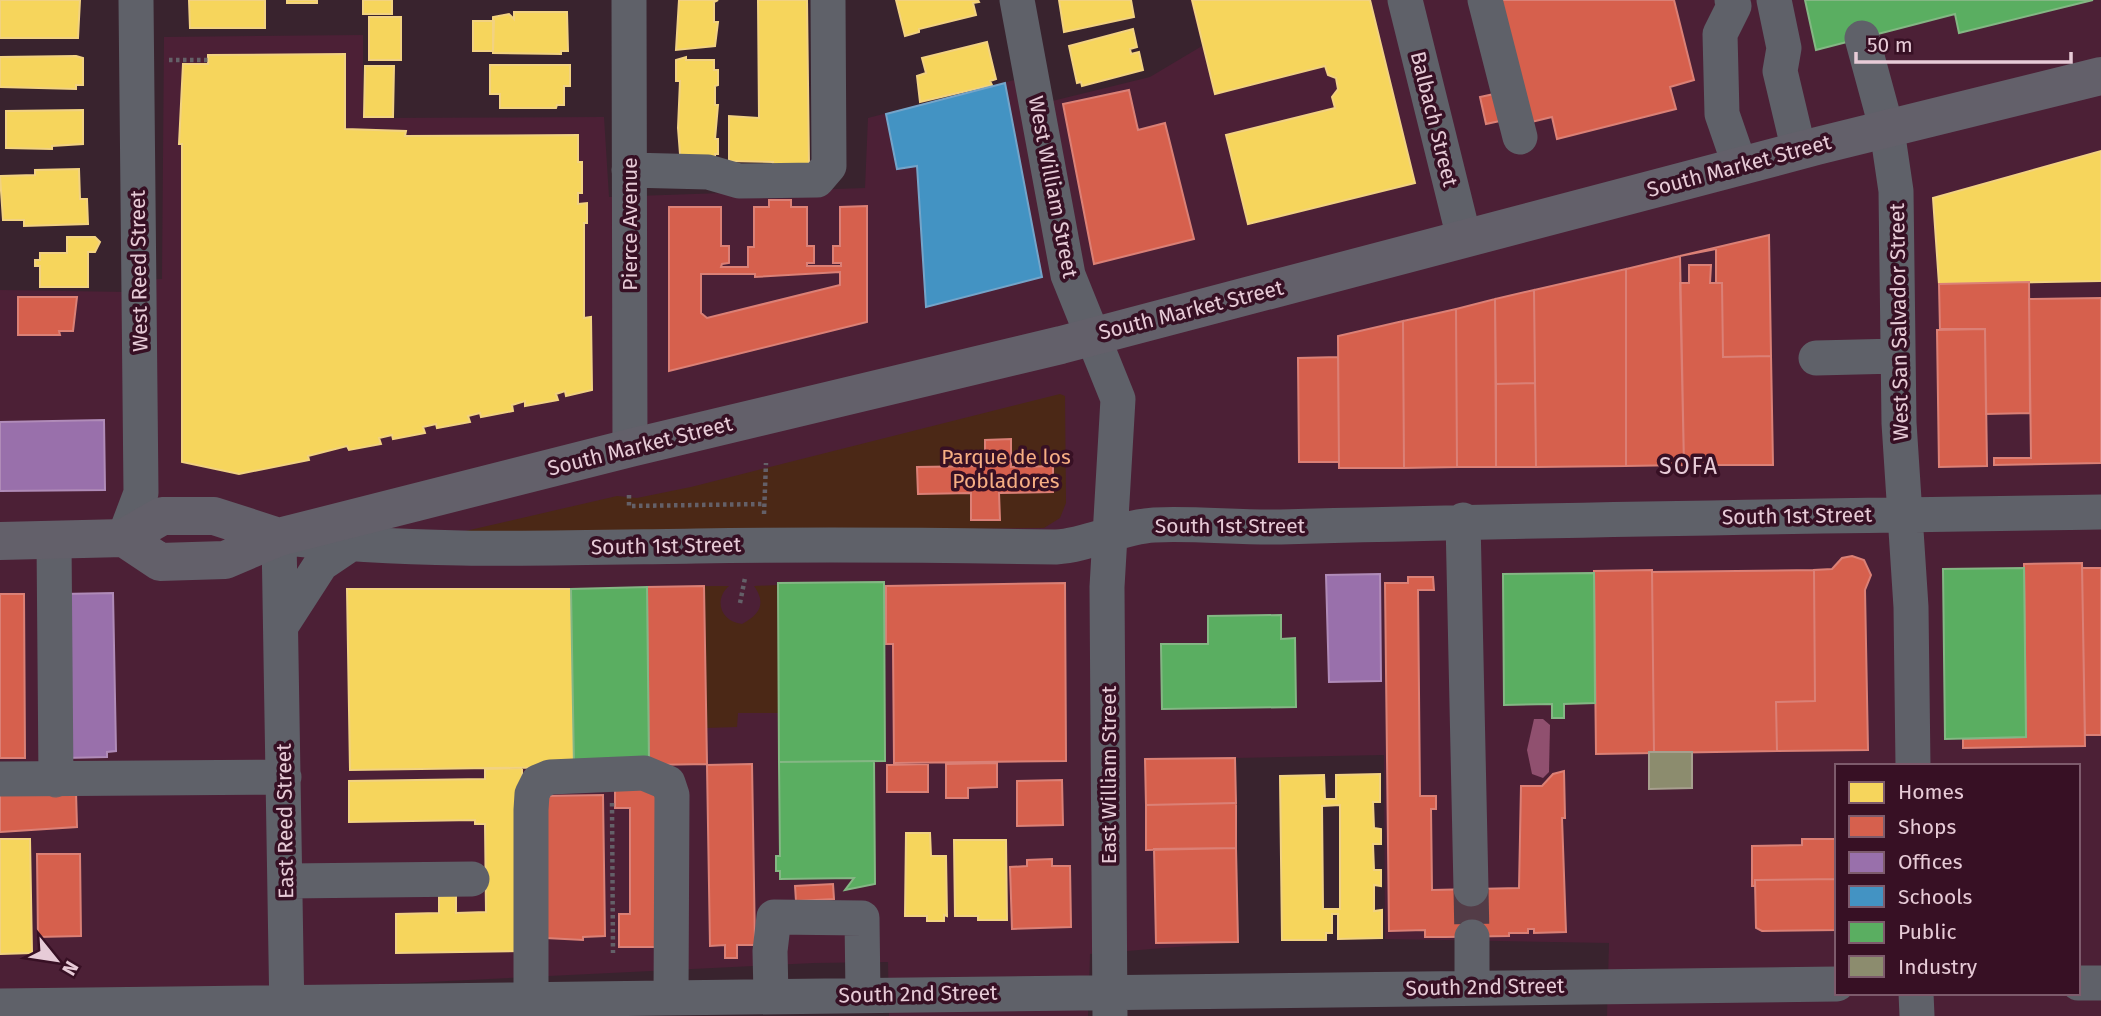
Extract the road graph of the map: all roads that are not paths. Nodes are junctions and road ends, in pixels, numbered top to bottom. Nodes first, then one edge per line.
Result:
1 (136, 0) edge
2 (629, 0) edge
3 (828, 0) edge
4 (1017, 0) edge
5 (1405, 0) edge
6 (1485, 0) edge
7 (1732, 0) edge
8 (1774, 0) edge
9 (1862, 38) dead end
10 (2101, 76) edge
11 (1887, 130) junction
12 (1520, 137) dead end
13 (1799, 151) junction
14 (1740, 166) junction
15 (629, 182) junction
16 (1464, 238) junction
17 (1092, 335) junction
18 (1898, 356) junction
19 (1816, 358) dead end
20 (630, 448) junction
21 (446, 494) junction
22 (2101, 512) edge
23 (1905, 515) junction
24 (1464, 520) junction
25 (1110, 535) junction
26 (279, 537) junction
27 (124, 538) junction
28 (54, 540) junction
29 (0, 541) edge
30 (348, 545) junction
31 (281, 626) junction
32 (1913, 764) edge
33 (284, 777) junction
34 (0, 779) edge
35 (56, 780) junction
36 (472, 879) dead end
37 (287, 881) junction
38 (1471, 889) tunnel mouth
39 (1472, 937) tunnel mouth
40 (2080, 983) edge
41 (2101, 983) edge
42 (1835, 984) edge
43 (1472, 986) junction
44 (1916, 995) edge
45 (771, 996) junction
46 (531, 998) junction
47 (671, 998) junction
48 (1673, 1001) edge
49 (844, 1002) edge
50 (1361, 1002) edge
51 (1110, 1004) edge
52 (0, 1006) edge
53 (287, 1009) edge
54 (1917, 1016) edge

1 - 27 street, West Reed Street
2 - 15 street, Pierce Avenue
3 - 15 street
4 - 17 street, West William Street
5 - 16 street, Balbach Street
6 - 12 street
7 - 14 street
8 - 13 street
9 - 11 street, West San Salvador Street
10 - 11 main road, South Market Street
11 - 13 main road, South Market Street
11 - 18 street, West San Salvador Street
13 - 14 main road, South Market Street
14 - 16 main road, South Market Street
15 - 20 street, Pierce Avenue
16 - 17 main road, South Market Street
17 - 20 main road, South Market Street
17 - 25 street, West William Street
18 - 19 street
18 - 23 street, West San Salvador Street
20 - 21 main road, South Market Street
21 - 26 main road, South Market Street
21 - 30 street
22 - 23 street, South 1st Street
23 - 24 street, South 1st Street
23 - 32 street, West San Salvador Street
24 - 25 street, South 1st Street
24 - 38 street
25 - 30 street, South 1st Street
25 - 51 street, East William Street
26 - 27 main road, South 1st Street
26 - 30 street, South 1st Street
26 - 31 street, East Reed Street
27 - 28 main road
28 - 29 main road
28 - 35 street
30 - 31 street
31 - 33 street, East Reed Street
33 - 35 street
33 - 37 street, East Reed Street
34 - 35 street
36 - 37 street
37 - 53 street, East Reed Street
39 - 43 street
40 - 41 street
42 - 48 street, South 2nd Street
43 - 48 street, South 2nd Street
43 - 50 street, South 2nd Street
44 - 54 street
45 - 47 street, South 2nd Street
45 - 49 street, South 2nd Street
45 - 49 street
46 - 47 street, South 2nd Street
46 - 47 street
46 - 53 street, South 2nd Street
49 - 51 street, South 2nd Street
50 - 51 street, South 2nd Street
52 - 53 street, South 2nd Street

